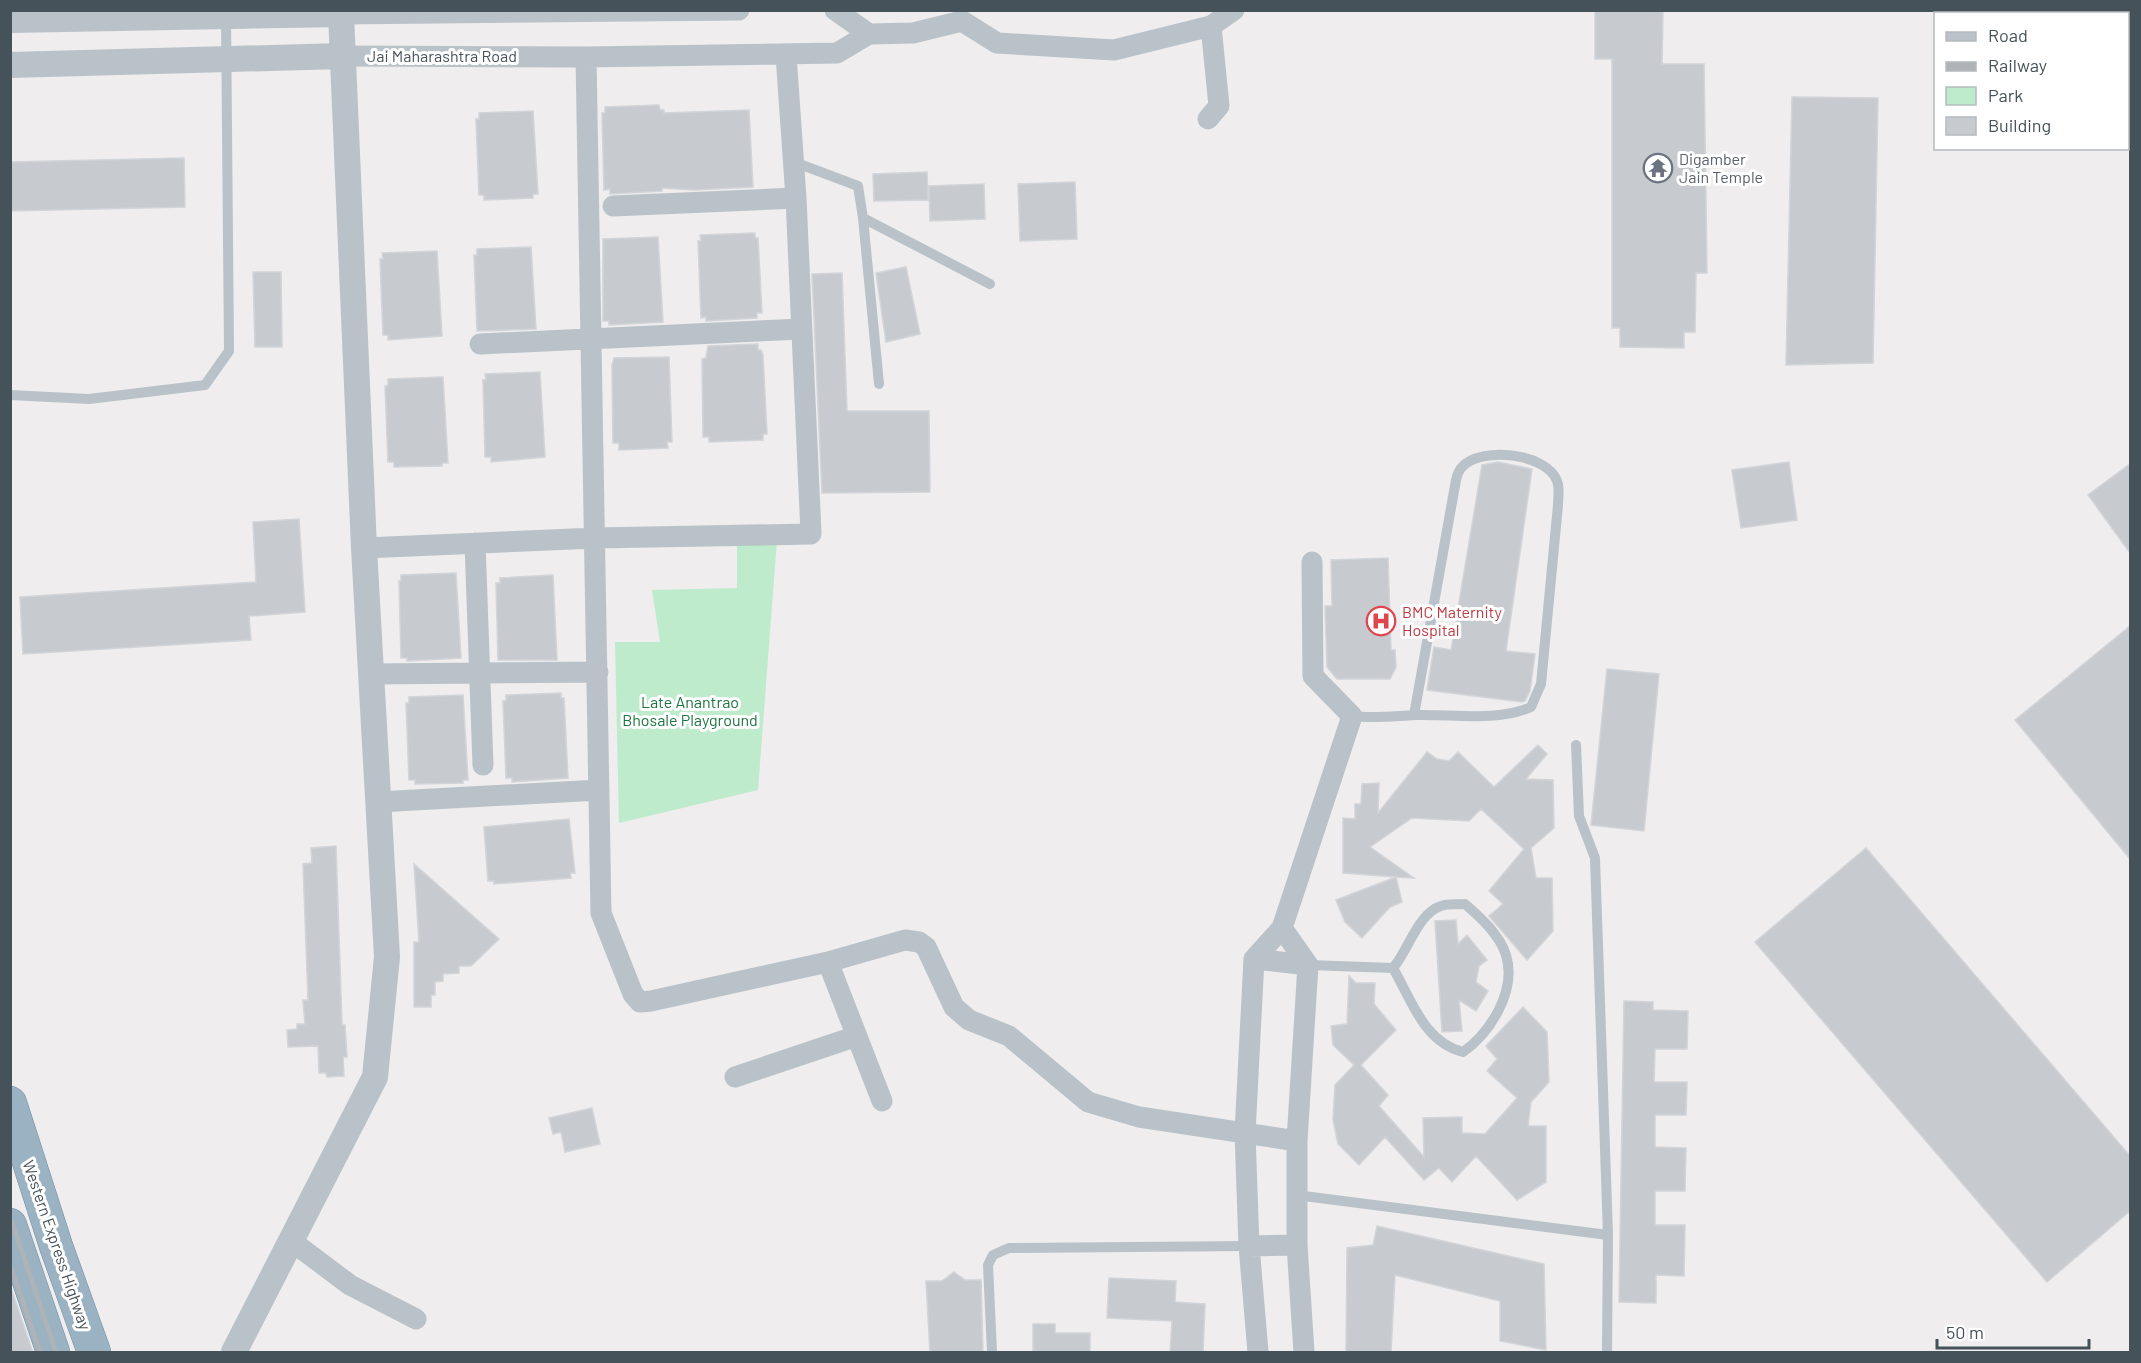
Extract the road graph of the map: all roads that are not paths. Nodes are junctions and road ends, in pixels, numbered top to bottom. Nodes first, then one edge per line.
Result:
1 (739, 10) edge
2 (835, 10) edge
3 (1234, 10) edge
4 (341, 12) edge
5 (226, 16) junction
6 (10, 20) edge
7 (1211, 26) junction
8 (869, 34) junction
9 (786, 55) junction
10 (342, 56) junction
11 (586, 57) junction
12 (227, 59) junction
13 (10, 65) edge
14 (1208, 119) dead end
15 (794, 162) junction
16 (796, 198) junction
17 (613, 206) dead end
18 (863, 218) junction
19 (990, 284) dead end
20 (802, 329) junction
21 (591, 340) junction
22 (480, 344) dead end
23 (879, 384) dead end
24 (10, 395) edge
25 (596, 538) junction
26 (475, 543) junction
27 (364, 548) junction
28 (1312, 562) dead end
29 (598, 672) junction
30 (480, 673) junction
31 (371, 674) junction
32 (1414, 715) junction
33 (1352, 716) junction
34 (1576, 745) dead end
35 (483, 765) dead end
36 (599, 790) junction
37 (378, 802) junction
38 (1282, 928) junction
39 (1254, 959) junction
40 (828, 962) junction
41 (1308, 964) junction
42 (1393, 968) junction
43 (857, 1036) junction
44 (735, 1077) dead end
45 (882, 1101) dead end
46 (10, 1103) edge
47 (1245, 1133) junction
48 (1297, 1141) junction
49 (1296, 1195) junction
50 (10, 1225) edge
51 (1608, 1235) junction
52 (290, 1240) junction
53 (1297, 1245) junction
54 (1249, 1246) junction
55 (416, 1319) dead end
56 (53, 1353) edge
57 (94, 1353) edge
58 (234, 1353) edge
59 (992, 1353) edge
60 (1258, 1353) edge
61 (1304, 1353) edge
62 (1607, 1353) edge

1 - 4 street
2 - 8 street
3 - 7 street, Jai Maharashtra Road
4 - 5 street
4 - 10 street
5 - 6 street
5 - 12 lane
7 - 8 street, Jai Maharashtra Road
7 - 14 street
8 - 9 street, Jai Maharashtra Road
9 - 11 street, Jai Maharashtra Road
9 - 15 street
10 - 11 street, Jai Maharashtra Road
10 - 12 street, Jai Maharashtra Road
10 - 27 street
11 - 21 street
12 - 13 street, Jai Maharashtra Road
12 - 24 lane
15 - 16 street
15 - 18 lane
16 - 17 street
16 - 20 street
18 - 19 lane
18 - 23 lane
20 - 21 street
20 - 25 street
21 - 22 street
21 - 25 street
25 - 26 street
25 - 29 street
26 - 27 street
26 - 30 street
27 - 31 street
28 - 33 street
29 - 30 street
29 - 36 street
30 - 31 street
30 - 35 street
31 - 37 street
32 - 32 lane
32 - 33 lane
33 - 38 street
34 - 51 lane
36 - 37 street
36 - 40 street
37 - 52 street
38 - 39 street
38 - 41 street
39 - 41 street
39 - 47 street
40 - 43 street
40 - 47 street
41 - 42 lane
41 - 48 street
42 - 42 lane
43 - 44 street
43 - 45 street
46 - 57 highway, Western Express Highway
47 - 48 street
47 - 54 street
48 - 49 street
49 - 51 lane
49 - 53 street
50 - 56 highway
51 - 62 lane
52 - 55 street
52 - 58 street
53 - 54 street
53 - 61 street
54 - 59 lane
54 - 60 street

